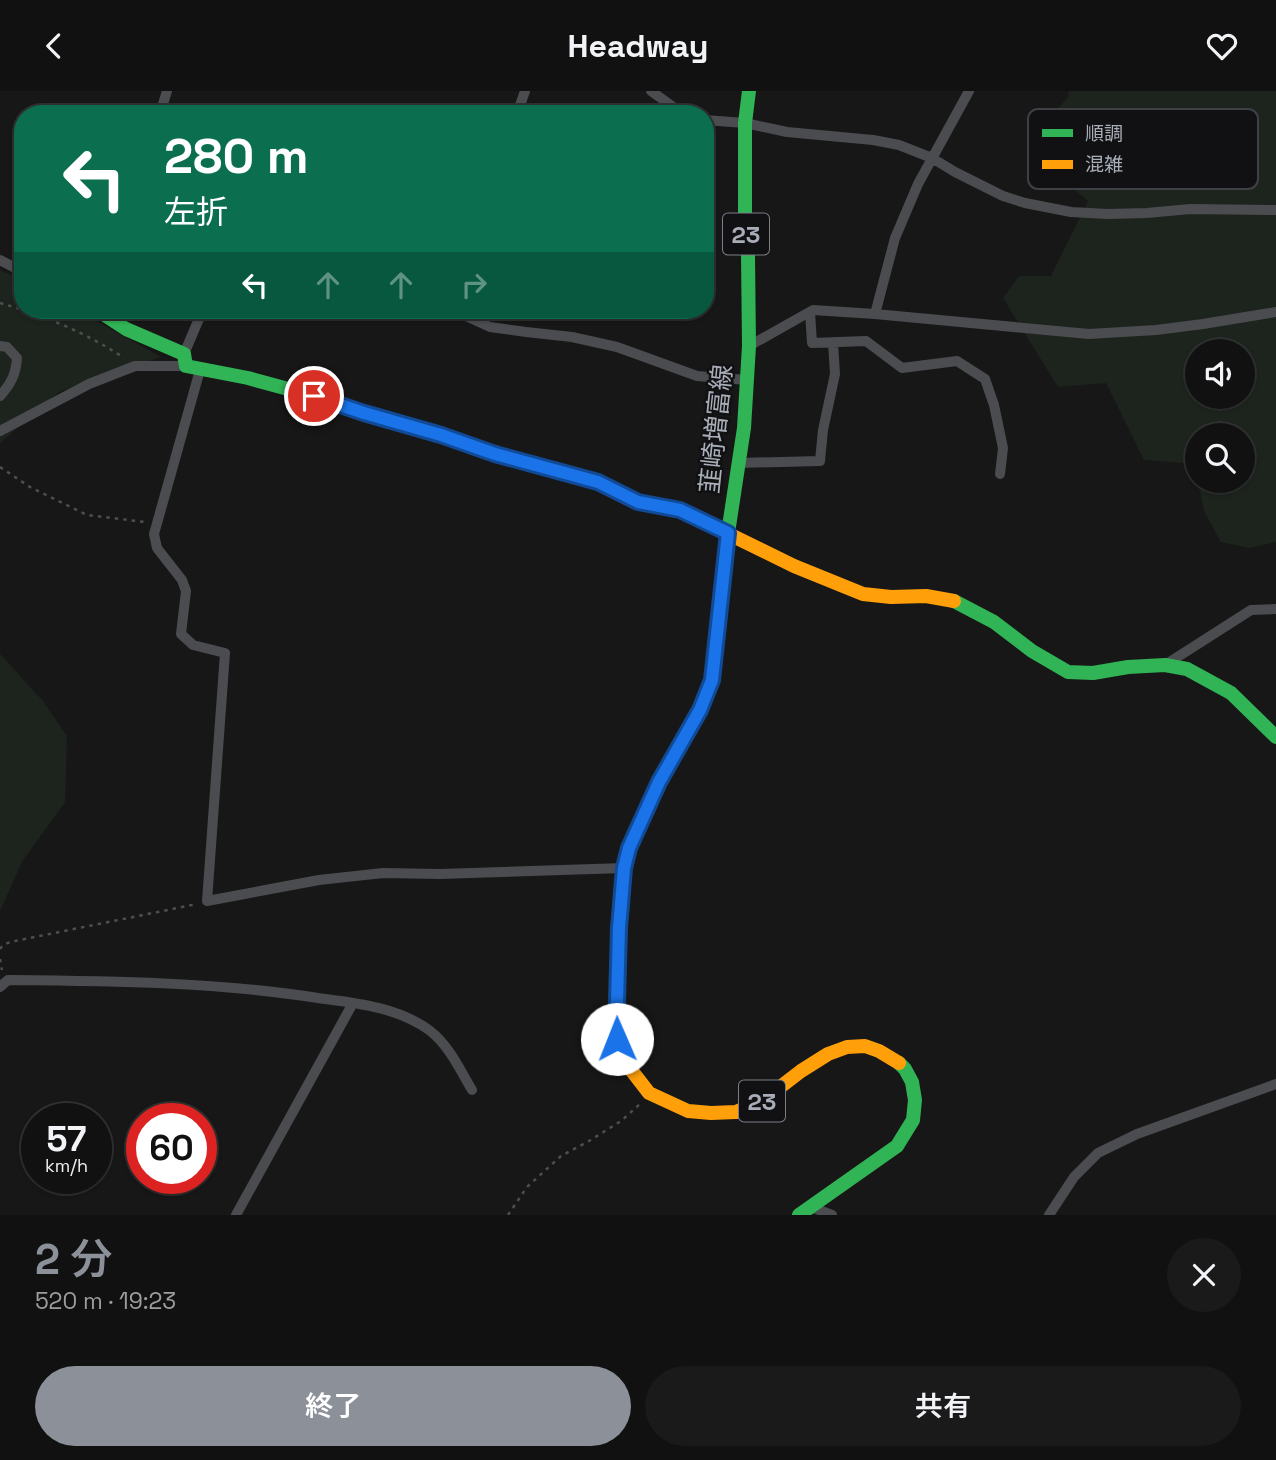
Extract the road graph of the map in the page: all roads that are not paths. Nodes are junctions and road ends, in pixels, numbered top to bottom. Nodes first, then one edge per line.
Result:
1 (651, 91) edge
2 (749, 91) edge
3 (970, 91) edge
4 (670, 105) edge
5 (714, 121) edge
6 (745, 123) junction
7 (932, 158) junction
8 (1276, 210) edge
9 (810, 312) junction
10 (1276, 312) edge
11 (875, 314) junction
12 (111, 319) edge
13 (202, 319) edge
14 (473, 319) edge
15 (833, 342) junction
16 (749, 346) junction
17 (0, 347) edge
18 (190, 363) junction
19 (747, 380) junction
20 (0, 397) edge
21 (0, 431) edge
22 (738, 463) junction
23 (1000, 474) dead end
24 (728, 533) junction
25 (1276, 609) edge
26 (1165, 665) junction
27 (1276, 737) edge
28 (624, 868) junction
29 (0, 987) edge
30 (353, 1003) junction
31 (1276, 1084) edge
32 (472, 1090) dead end
33 (805, 1211) edge
34 (236, 1215) edge
35 (832, 1215) edge
36 (1049, 1215) edge

1 - 4 street
2 - 6 main road, 韮崎増富線 / 23
3 - 7 street
5 - 6 street
6 - 7 street
6 - 16 main road, 韮崎増富線 / 23
7 - 8 street
7 - 11 street
9 - 11 street
9 - 15 street
9 - 16 street
10 - 11 street
12 - 18 main road
13 - 18 street
14 - 19 street
15 - 22 street
15 - 23 street
16 - 19 main road, 韮崎増富線 / 23
17 - 20 street
18 - 21 street
18 - 24 main road
18 - 28 street
19 - 22 main road, 韮崎増富線 / 23
22 - 24 main road, 韮崎増富線 / 23
24 - 26 main road
24 - 28 main road, 韮崎増富線 / 23
25 - 26 street
26 - 27 main road
28 - 33 main road, 韮崎増富線 / 23
29 - 30 street
30 - 32 street
30 - 34 street
31 - 36 street
33 - 35 street

